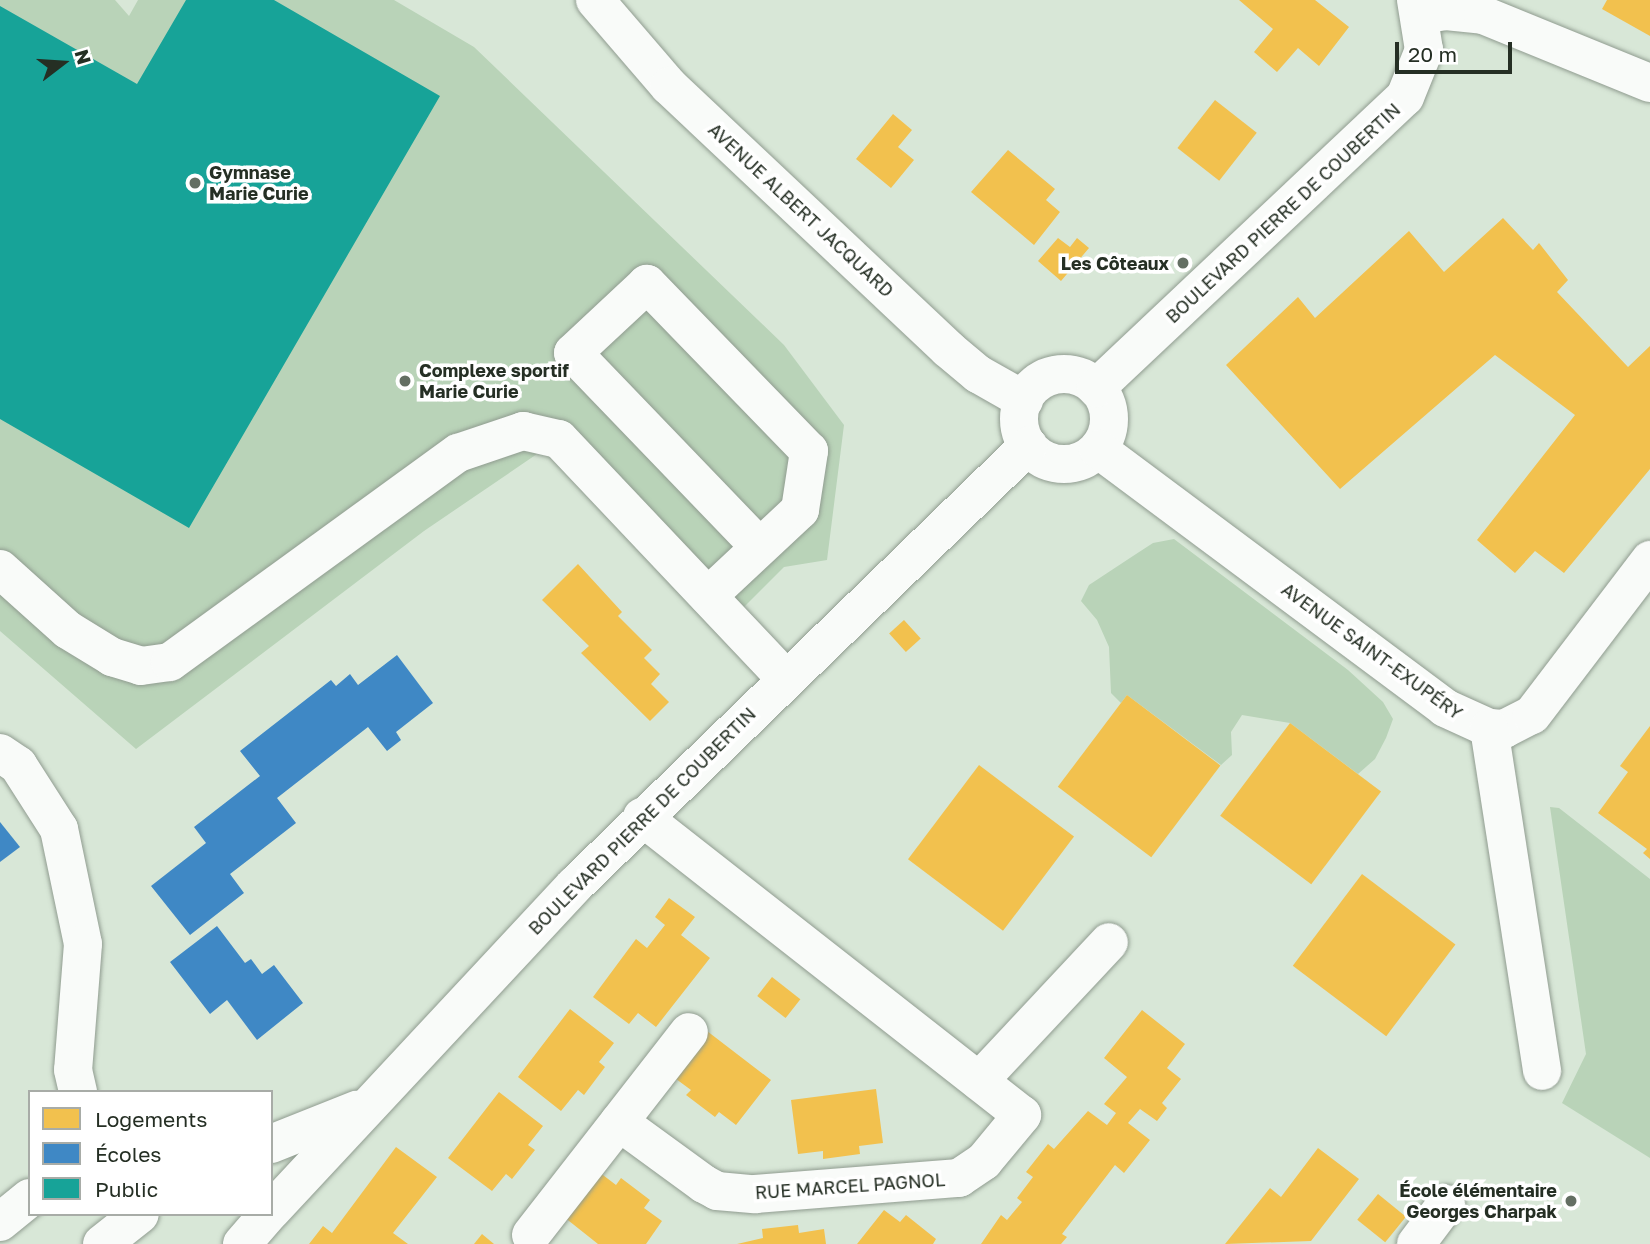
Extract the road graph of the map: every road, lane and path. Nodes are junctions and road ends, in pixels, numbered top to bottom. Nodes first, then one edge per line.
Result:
1 (596, 0) edge
2 (1423, 5) edge
3 (1650, 83) edge
4 (1096, 388) junction
5 (1024, 400) junction
6 (1028, 446) junction
7 (1098, 449) junction
8 (760, 547) junction
9 (1650, 560) edge
10 (0, 569) edge
11 (708, 596) junction
12 (785, 678) junction
13 (1489, 728) junction
14 (0, 753) edge
15 (642, 817) junction
16 (1109, 942) dead end
17 (689, 1032) dead end
18 (1542, 1071) dead end
19 (979, 1081) junction
20 (78, 1090) edge
21 (365, 1107) junction
22 (619, 1122) junction
23 (273, 1143) edge
24 (28, 1200) edge
25 (1446, 1204) dead end
26 (273, 1207) edge
27 (137, 1216) edge
28 (149, 1216) edge
29 (0, 1222) edge
30 (531, 1235) dead end
31 (102, 1244) edge
32 (140, 1244) edge
33 (1416, 1244) edge

1 - 5 street, AVENUE ALBERT JACQUARD
2 - 3 street
2 - 4 street, BOULEVARD PIERRE DE COUBERTIN
4 - 5 street
4 - 7 street
5 - 6 street
6 - 7 street
6 - 12 street, BOULEVARD PIERRE DE COUBERTIN
7 - 13 street, AVENUE SAINT-EXUPÉRY
8 - 8 street
8 - 11 street
9 - 13 street
10 - 11 street
11 - 12 street
12 - 15 street, BOULEVARD PIERRE DE COUBERTIN
13 - 18 street
14 - 20 street
15 - 19 street, RUE MARCEL PAGNOL
15 - 21 street, BOULEVARD PIERRE DE COUBERTIN
16 - 19 street
17 - 22 street
19 - 22 street, RUE MARCEL PAGNOL
21 - 23 street
21 - 26 street, BOULEVARD PIERRE DE COUBERTIN
22 - 30 street
24 - 29 street
25 - 33 street
27 - 31 street
28 - 32 street

